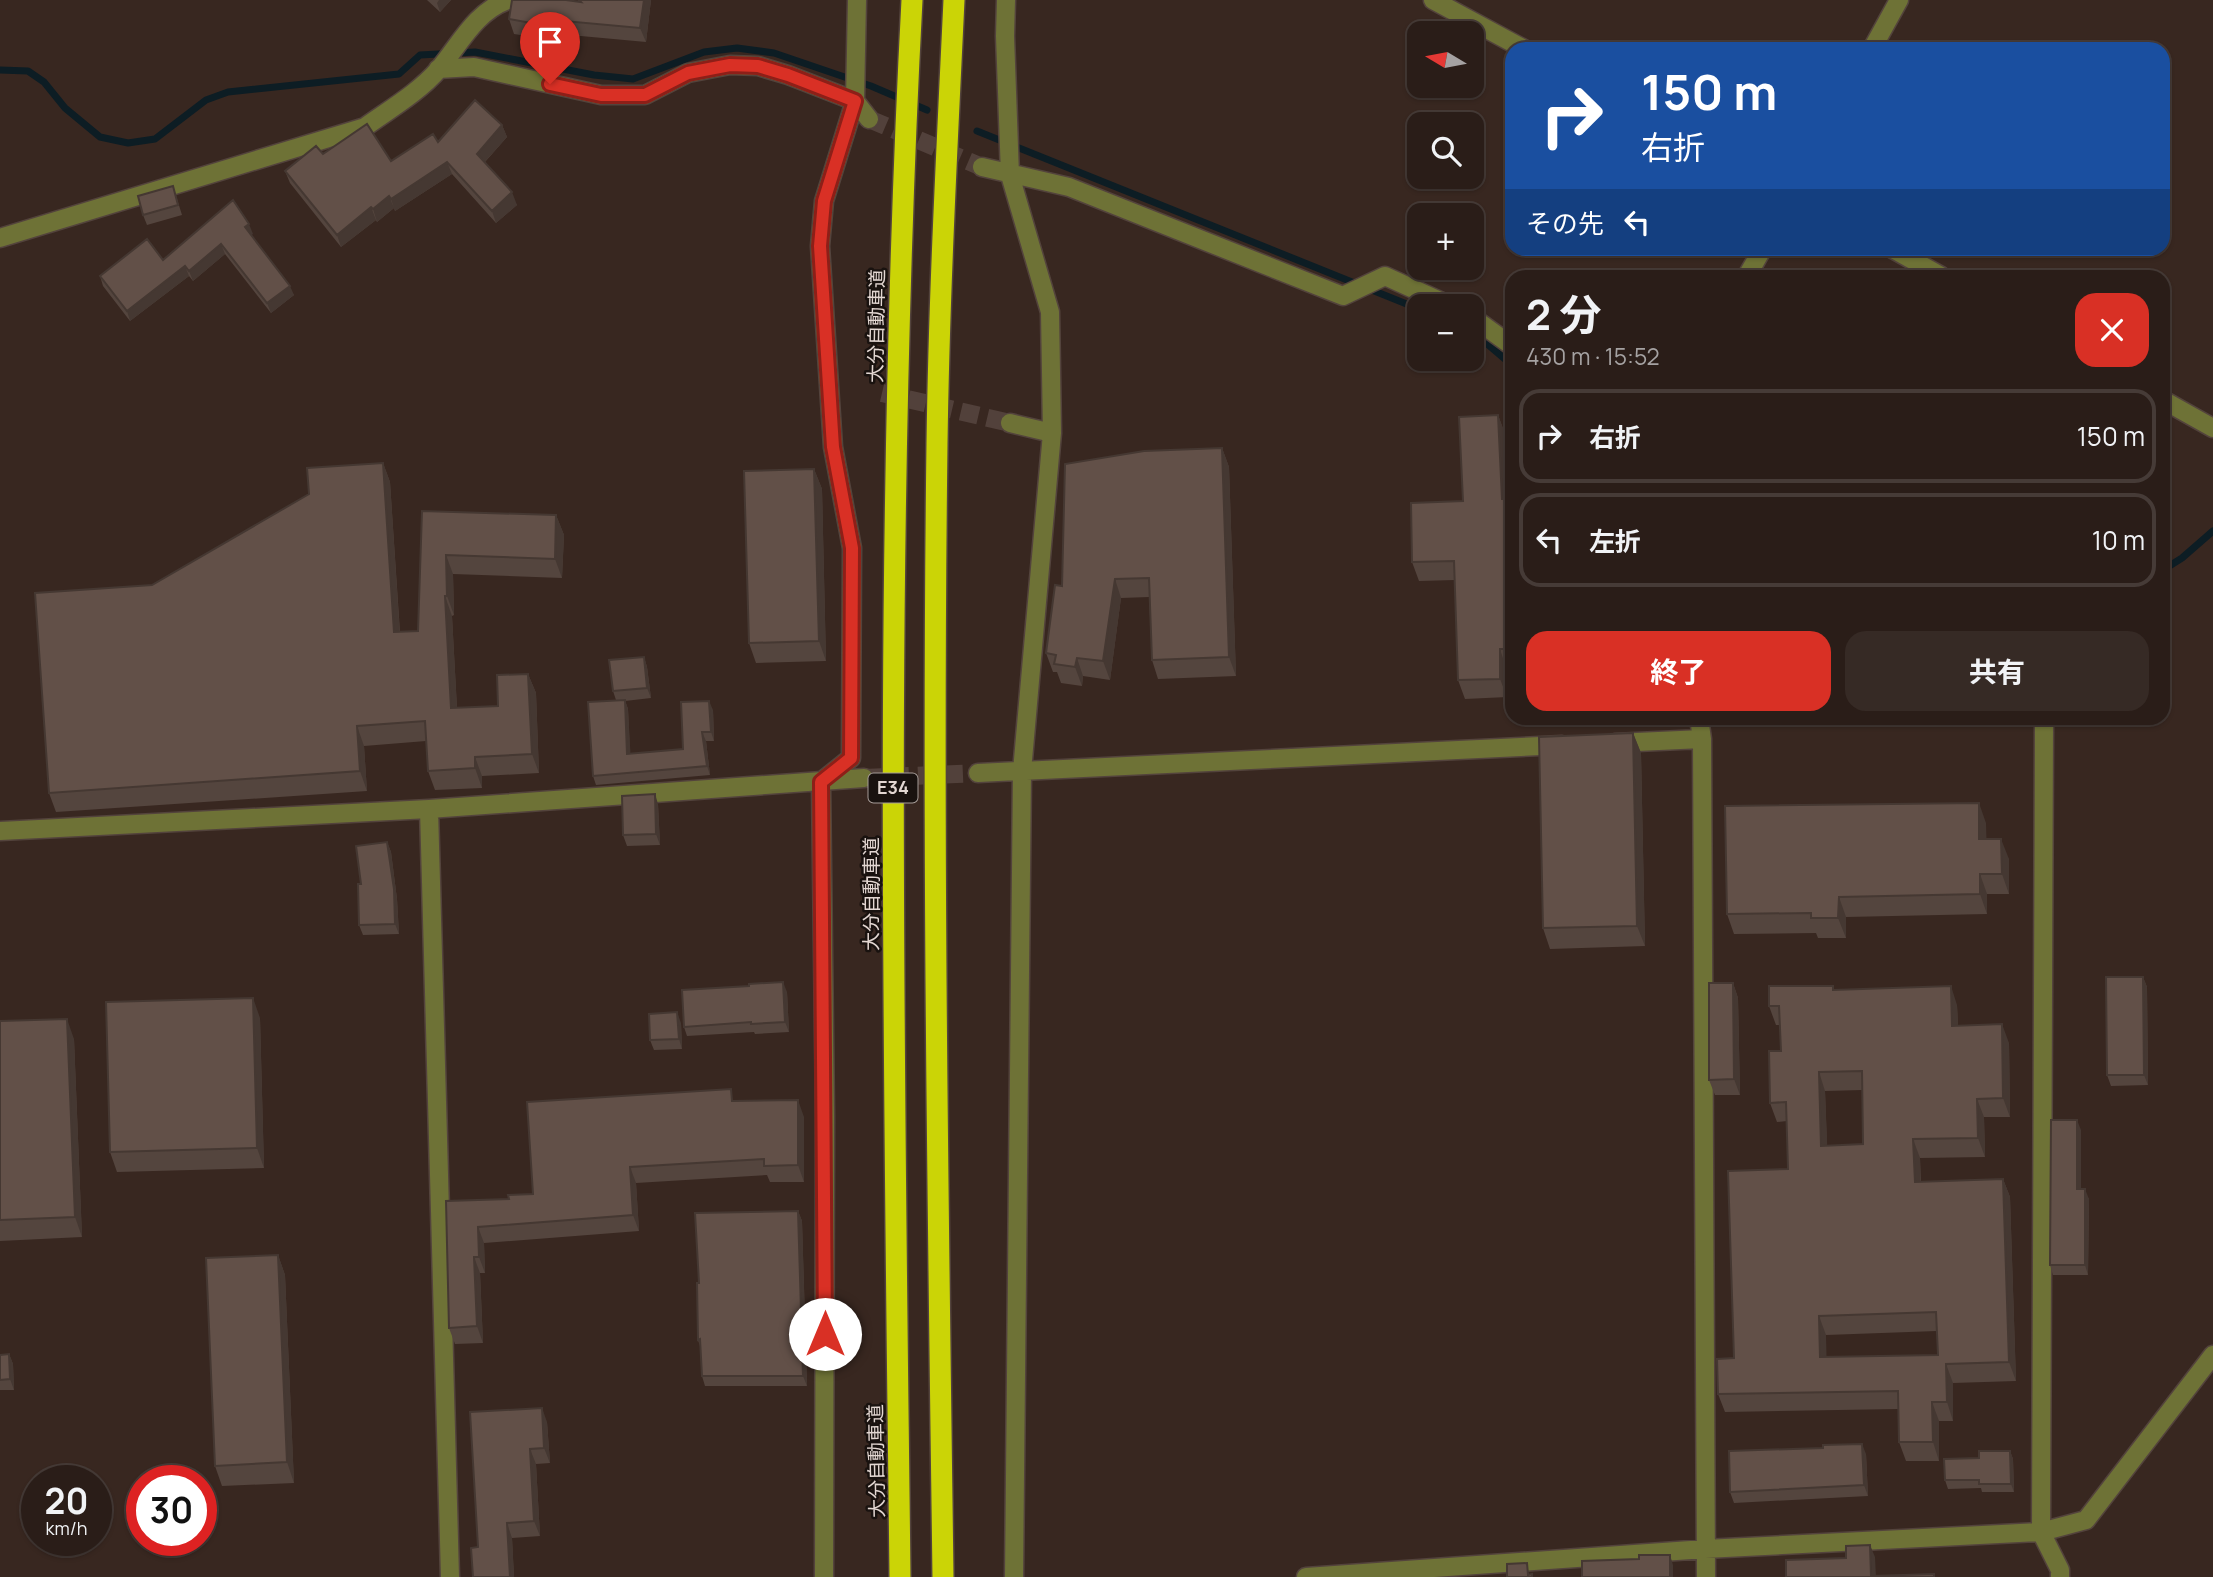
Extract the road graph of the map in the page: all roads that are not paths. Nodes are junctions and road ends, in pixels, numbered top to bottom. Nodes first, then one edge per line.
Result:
1 (508, 0) edge
2 (857, 0) edge
3 (912, 0) edge
4 (954, 0) edge
5 (1006, 0) edge
6 (1433, 0) edge
7 (1899, 0) edge
8 (1511, 42) edge
9 (1876, 42) edge
10 (440, 67) junction
11 (855, 89) junction
12 (869, 119) tunnel mouth
13 (982, 167) tunnel mouth
14 (1010, 175) junction
15 (0, 238) edge
16 (1905, 256) edge
17 (1930, 270) edge
18 (1425, 294) edge
19 (1484, 326) edge
20 (1505, 341) edge
21 (2170, 404) edge
22 (1010, 423) tunnel mouth
23 (2213, 428) edge
24 (1052, 433) junction
25 (1700, 725) edge
26 (2044, 725) edge
27 (1702, 738) junction
28 (1022, 771) junction
29 (978, 773) tunnel mouth
30 (864, 778) tunnel mouth
31 (821, 782) junction
32 (429, 809) junction
33 (0, 831) edge
34 (2213, 1355) edge
35 (2041, 1532) junction
36 (1704, 1549) junction
37 (450, 1577) edge
38 (824, 1577) edge
39 (900, 1577) edge
40 (943, 1577) edge
41 (1014, 1577) edge
42 (1306, 1577) edge
43 (1706, 1577) edge
44 (2060, 1577) edge

1 - 10 street
2 - 11 street
3 - 39 highway, 大分自動車道 / E34
4 - 40 highway, E34
5 - 14 street
6 - 8 street
7 - 9 street
10 - 11 street
10 - 15 street
11 - 12 street
11 - 31 street
13 - 14 street
14 - 18 street
14 - 24 street
16 - 17 street
19 - 20 street
21 - 23 street
22 - 24 street
24 - 28 street
25 - 27 street
26 - 35 street
27 - 28 street
27 - 36 street
28 - 29 street
28 - 41 street
30 - 31 street
31 - 32 street
31 - 38 street
32 - 33 street
32 - 37 street
34 - 35 street
35 - 36 street
35 - 44 street
36 - 42 street
36 - 43 street

